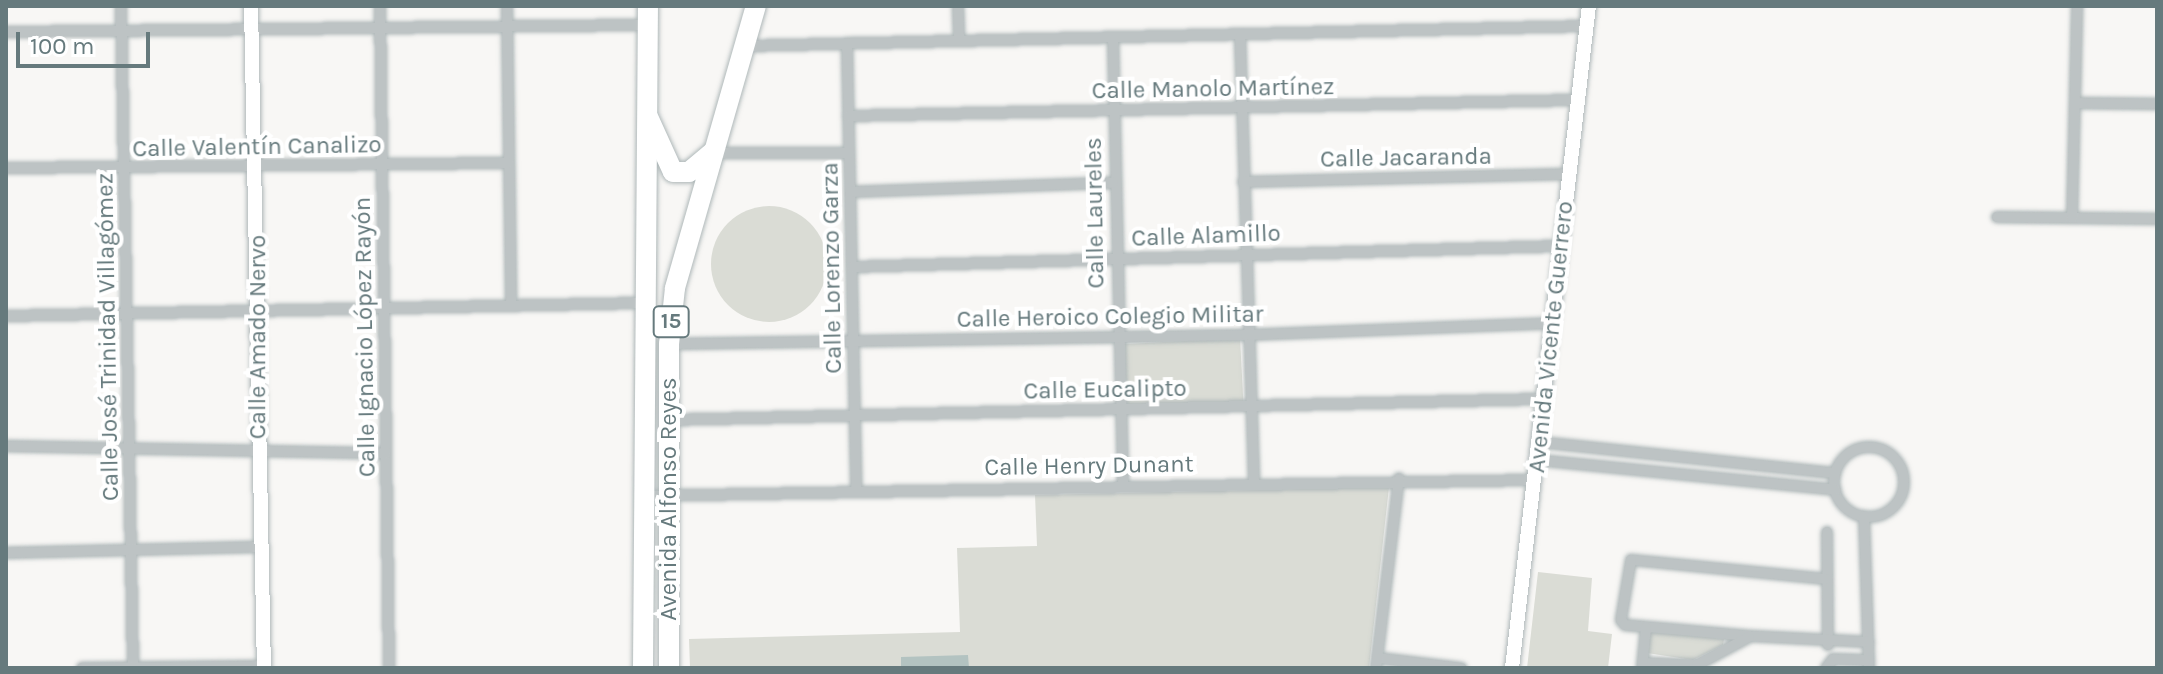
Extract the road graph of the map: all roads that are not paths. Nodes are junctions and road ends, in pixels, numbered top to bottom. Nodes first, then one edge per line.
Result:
1 (121, 6) edge
2 (251, 6) edge
3 (380, 6) edge
4 (507, 6) edge
5 (634, 6) edge
6 (662, 6) edge
7 (958, 6) edge
8 (1589, 6) edge
9 (2077, 6) edge
10 (755, 10) edge
11 (648, 18) edge
12 (508, 24) junction
13 (380, 25) junction
14 (252, 26) junction
15 (1587, 26) junction
16 (122, 29) junction
17 (6, 32) edge
18 (1240, 34) junction
19 (1113, 37) junction
20 (959, 40) junction
21 (847, 43) junction
22 (745, 46) junction
23 (1578, 100) junction
24 (2075, 103) junction
25 (2157, 104) edge
26 (644, 106) junction
27 (1241, 108) junction
28 (1113, 111) junction
29 (848, 116) junction
30 (712, 153) junction
31 (849, 153) junction
32 (509, 163) junction
33 (383, 164) junction
34 (255, 167) junction
35 (6, 168) edge
36 (126, 169) junction
37 (1569, 174) junction
38 (1243, 182) junction
39 (1113, 183) junction
40 (850, 192) junction
41 (1997, 217) dead end
42 (2072, 218) junction
43 (2157, 219) edge
44 (1561, 246) junction
45 (1245, 255) junction
46 (1116, 260) junction
47 (852, 267) junction
48 (511, 303) junction
49 (643, 303) junction
50 (384, 307) junction
51 (259, 310) junction
52 (126, 314) junction
53 (6, 316) edge
54 (1552, 323) junction
55 (1246, 335) junction
56 (1118, 336) junction
57 (854, 342) junction
58 (669, 344) junction
59 (1543, 399) junction
60 (1250, 406) junction
61 (1120, 410) junction
62 (855, 416) junction
63 (669, 420) junction
64 (1539, 442) junction
65 (6, 446) edge
66 (129, 448) junction
67 (259, 450) junction
68 (386, 453) junction
69 (1537, 460) junction
70 (1835, 473) junction
71 (1399, 478) junction
72 (1535, 480) junction
73 (1254, 482) junction
74 (1123, 485) junction
75 (1835, 490) junction
76 (856, 491) junction
77 (643, 496) junction
78 (669, 496) junction
79 (1864, 516) junction
80 (1827, 532) dead end
81 (259, 547) junction
82 (131, 550) junction
83 (6, 553) edge
84 (1826, 579) junction
85 (1646, 627) junction
86 (1750, 636) junction
87 (1825, 641) junction
88 (1869, 644) junction
89 (1377, 663) edge
90 (1869, 664) edge
91 (1642, 666) edge
92 (264, 667) edge
93 (82, 668) edge
94 (133, 668) edge
95 (389, 668) edge
96 (643, 668) edge
97 (669, 668) edge
98 (1461, 668) edge
99 (1512, 668) edge
100 (1826, 668) edge

1 - 16 street, Calle José Trinidad Villagómez
2 - 14 main road, Calle Amado Nervo
3 - 13 street, Calle Ignacio López Rayón
4 - 12 street
5 - 11 highway
6 - 11 highway
7 - 20 street
8 - 15 main road, Avenida Vicente Guerrero
9 - 24 street
10 - 22 highway, Avenida Alfonso Reyes / 15
11 - 12 street
11 - 26 highway, 15
12 - 13 street
12 - 32 street
13 - 14 street
13 - 33 street, Calle Ignacio López Rayón
14 - 16 street
14 - 34 main road, Calle Amado Nervo
15 - 18 street
15 - 23 main road, Avenida Vicente Guerrero
16 - 17 street
16 - 36 street, Calle José Trinidad Villagómez
18 - 19 street
18 - 27 street
19 - 20 street
19 - 28 street, Calle Laureles
20 - 21 street
21 - 22 street
21 - 29 street, Calle Lorenzo Garza
22 - 30 highway, Avenida Alfonso Reyes / 15
23 - 27 street, Calle Manolo Martínez
23 - 37 main road, Avenida Vicente Guerrero
24 - 25 street
24 - 42 street
26 - 30 highway
26 - 49 highway, 15
27 - 28 street, Calle Manolo Martínez
27 - 38 street
28 - 29 street, Calle Manolo Martínez
28 - 39 street, Calle Laureles
29 - 31 street, Calle Lorenzo Garza
30 - 31 street
30 - 58 highway, Avenida Alfonso Reyes / 15
31 - 40 street, Calle Lorenzo Garza
32 - 33 street, Calle Valentín Canalizo
32 - 48 street
33 - 34 street, Calle Valentín Canalizo
33 - 50 street, Calle Ignacio López Rayón
34 - 36 street, Calle Valentín Canalizo
34 - 51 main road, Calle Amado Nervo
35 - 36 street, Calle Valentín Canalizo
36 - 52 street, Calle José Trinidad Villagómez
37 - 38 street, Calle Jacaranda
37 - 44 main road, Avenida Vicente Guerrero
38 - 45 street
39 - 40 street
39 - 46 street, Calle Laureles
40 - 47 street, Calle Lorenzo Garza
41 - 42 street
42 - 43 street
44 - 45 street, Calle Alamillo
44 - 54 main road, Avenida Vicente Guerrero
45 - 46 street, Calle Alamillo
45 - 55 street
46 - 47 street, Calle Alamillo
46 - 56 street, Calle Laureles
47 - 57 street, Calle Lorenzo Garza
48 - 49 street
48 - 50 street
49 - 77 highway, Avenida Alfonso Reyes / 15
50 - 51 street
50 - 68 street, Calle Ignacio López Rayón
51 - 52 street
51 - 67 main road, Calle Amado Nervo
52 - 53 street
52 - 66 street, Calle José Trinidad Villagómez
54 - 55 street, Calle Heroico Colegio Militar
54 - 59 main road, Avenida Vicente Guerrero
55 - 56 street, Calle Heroico Colegio Militar
55 - 60 street
56 - 57 street, Calle Heroico Colegio Militar
56 - 61 street, Calle Laureles
57 - 58 street, Calle Heroico Colegio Militar
57 - 62 street, Calle Lorenzo Garza
58 - 63 highway, Avenida Alfonso Reyes / 15
59 - 60 street, Calle Eucalipto
59 - 64 main road, Avenida Vicente Guerrero
60 - 61 street, Calle Eucalipto
60 - 73 street
61 - 62 street, Calle Eucalipto
61 - 74 street, Calle Laureles
62 - 63 street, Calle Eucalipto
62 - 76 street, Calle Lorenzo Garza
63 - 78 highway, Avenida Alfonso Reyes / 15
64 - 69 main road, Avenida Vicente Guerrero
64 - 70 street
65 - 66 street
66 - 67 street
66 - 82 street, Calle José Trinidad Villagómez
67 - 68 street
67 - 81 main road, Calle Amado Nervo
68 - 95 street, Calle Ignacio López Rayón
69 - 72 main road, Avenida Vicente Guerrero
69 - 75 street
70 - 75 street
70 - 79 street
71 - 72 street, Calle Henry Dunant
71 - 73 street, Calle Henry Dunant
71 - 89 street
72 - 99 main road, Avenida Vicente Guerrero
73 - 74 street, Calle Henry Dunant
74 - 76 street, Calle Henry Dunant
75 - 79 street
76 - 78 street, Calle Henry Dunant
77 - 78 street, Calle Henry Dunant
77 - 96 highway, Avenida Alfonso Reyes / 15
78 - 97 highway, Avenida Alfonso Reyes / 15
79 - 88 street
80 - 84 street
81 - 82 street
81 - 92 main road, Calle Amado Nervo
82 - 83 street
82 - 94 street, Calle José Trinidad Villagómez
84 - 85 street
84 - 87 street
85 - 86 street
85 - 91 street
86 - 87 street
86 - 91 street
87 - 88 street
88 - 90 street
89 - 98 street
90 - 100 street
92 - 94 street
93 - 94 street

